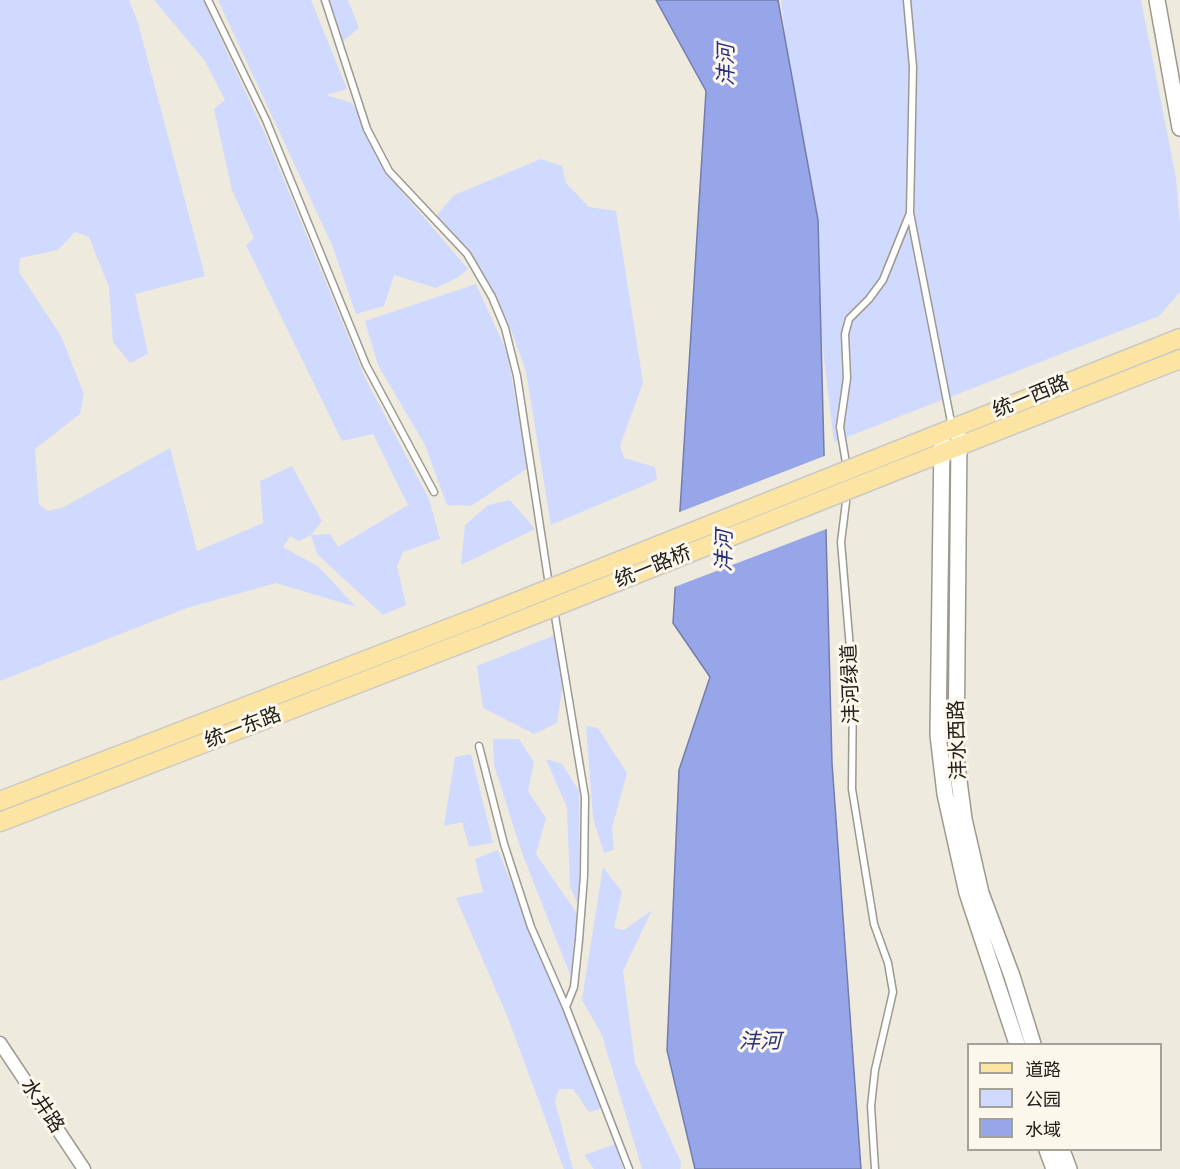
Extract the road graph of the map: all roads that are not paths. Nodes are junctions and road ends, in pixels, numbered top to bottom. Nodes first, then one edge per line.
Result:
1 (208, 0) edge
2 (325, 0) edge
3 (907, 0) edge
4 (1157, 0) edge
5 (1180, 128) edge
6 (910, 213) junction
7 (1180, 338) edge
8 (1180, 359) edge
9 (953, 432) junction
10 (942, 451) junction
11 (883, 456) joint
12 (888, 474) joint
13 (434, 492) dead end
14 (483, 615) joint
15 (486, 634) joint
16 (478, 746) dead end
17 (0, 801) edge
18 (0, 822) edge
19 (566, 1007) junction
20 (0, 1043) edge
21 (1017, 1043) edge
22 (1033, 1043) edge
23 (1048, 1151) edge
24 (1063, 1151) edge
25 (84, 1169) edge
26 (629, 1169) edge
27 (875, 1169) edge
28 (1054, 1169) edge
29 (1069, 1169) edge

1 - 13 lane
2 - 19 lane
3 - 6 lane
4 - 5 street
6 - 9 lane
6 - 27 lane, 沣河绿道
7 - 9 main road, 统一西路
8 - 9 main road, 统一西路
9 - 10 main road, 统一西路
9 - 11 main road, 统一西路
9 - 22 street, 沣水西路
10 - 12 main road, 统一西路
10 - 21 street, 沣水西路
11 - 14 main road, 统一路桥, bridge
12 - 15 main road, 统一路桥, bridge
14 - 17 main road, 统一东路
15 - 18 main road, 统一东路
16 - 19 lane
19 - 26 lane
20 - 25 street, 水井路
23 - 28 street
24 - 29 street

